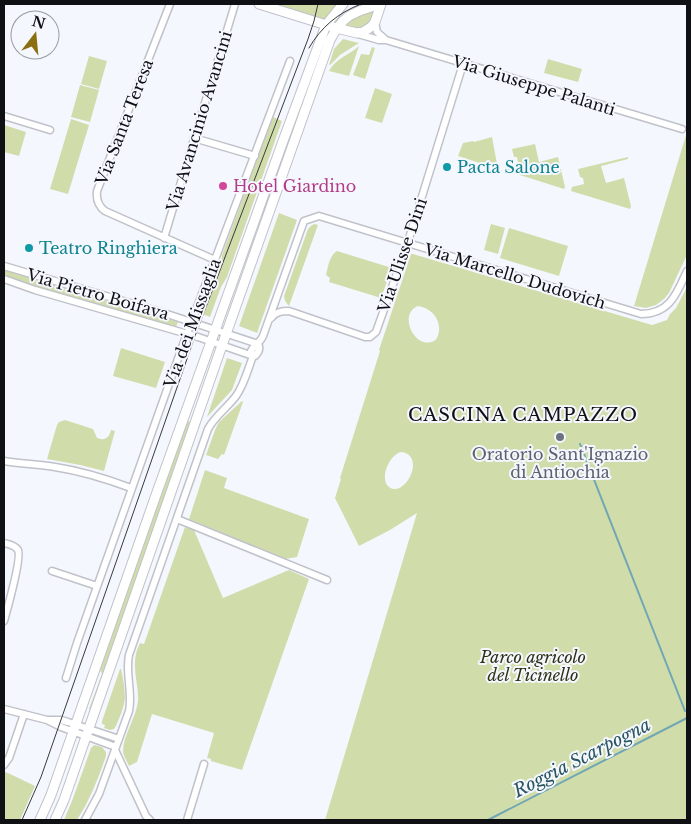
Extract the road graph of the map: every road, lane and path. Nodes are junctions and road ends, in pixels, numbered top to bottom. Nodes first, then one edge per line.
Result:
1 (170, 4) edge
2 (235, 4) edge
3 (259, 4) edge
4 (343, 4) edge
5 (381, 4) edge
6 (375, 22) junction
7 (326, 25) junction
8 (336, 28) junction
9 (357, 33) junction
10 (386, 40) junction
11 (290, 61) dead end
12 (463, 64) junction
13 (4, 116) edge
14 (50, 130) dead end
15 (682, 130) dead end
16 (194, 138) junction
17 (255, 156) junction
18 (164, 238) junction
19 (408, 243) junction
20 (215, 260) junction
21 (4, 266) edge
22 (687, 271) edge
23 (4, 279) edge
24 (280, 288) junction
25 (289, 311) junction
26 (192, 322) junction
27 (268, 322) junction
28 (215, 329) junction
29 (226, 333) junction
30 (187, 334) junction
31 (211, 341) junction
32 (258, 344) junction
33 (222, 345) junction
34 (252, 356) junction
35 (4, 461) edge
36 (131, 488) junction
37 (177, 519) junction
38 (4, 543) edge
39 (52, 571) dead end
40 (327, 580) dead end
41 (97, 586) junction
42 (4, 621) edge
43 (66, 678) dead end
44 (4, 709) edge
45 (24, 714) junction
46 (75, 728) junction
47 (87, 732) junction
48 (119, 739) junction
49 (116, 749) junction
50 (204, 764) dead end
51 (4, 765) edge
52 (188, 818) edge
53 (40, 820) edge
54 (55, 820) edge
55 (85, 820) edge
56 (150, 820) edge

1 - 18 street, Via Santa Teresa
2 - 16 street, Via Avancinio Avancini
3 - 7 main road
4 - 7 main road, Via dei Missaglia
5 - 6 main road
5 - 8 main road
6 - 9 main road
6 - 10 street
7 - 8 main road
7 - 28 main road, Via dei Missaglia
8 - 9 main road
8 - 29 main road
9 - 10 street, Via Giuseppe Palanti
10 - 12 street, Via Giuseppe Palanti
11 - 17 street, Via dei Missaglia
12 - 15 street, Via Giuseppe Palanti
12 - 19 street, Via Ulisse Dini
13 - 14 street
16 - 17 street
16 - 18 street, Via Avancinio Avancini
17 - 20 street, Via dei Missaglia
18 - 20 street, Via Santa Teresa
19 - 22 street, Via Marcello Dudovich
19 - 24 street, Via Marcello Dudovich
19 - 25 street, Via Ulisse Dini
20 - 26 street, Via dei Missaglia
21 - 26 street, Via Pietro Boifava
23 - 30 street, Via Pietro Boifava
24 - 25 street
24 - 27 street
25 - 27 street
26 - 28 street, Via Pietro Boifava
26 - 30 street, Via dei Missaglia
27 - 32 street
28 - 29 street, Via dei Missaglia
28 - 31 main road, Via dei Missaglia
29 - 32 street, Via dei Missaglia
29 - 33 main road
30 - 31 street, Via Pietro Boifava
30 - 36 street, Via dei Missaglia
31 - 33 street, Via dei Missaglia
31 - 46 main road, Via dei Missaglia
32 - 34 street
33 - 34 street, Via dei Missaglia
33 - 47 main road
34 - 37 street
35 - 36 street
36 - 41 street, Via dei Missaglia
37 - 40 street
37 - 48 street
38 - 42 street
39 - 41 street
41 - 43 street, Via dei Missaglia
44 - 45 street
45 - 46 street
45 - 51 street
46 - 47 street
46 - 53 main road, Via dei Missaglia
47 - 48 street
47 - 49 street
47 - 54 main road
48 - 49 street
49 - 55 street
49 - 56 street
50 - 52 street

